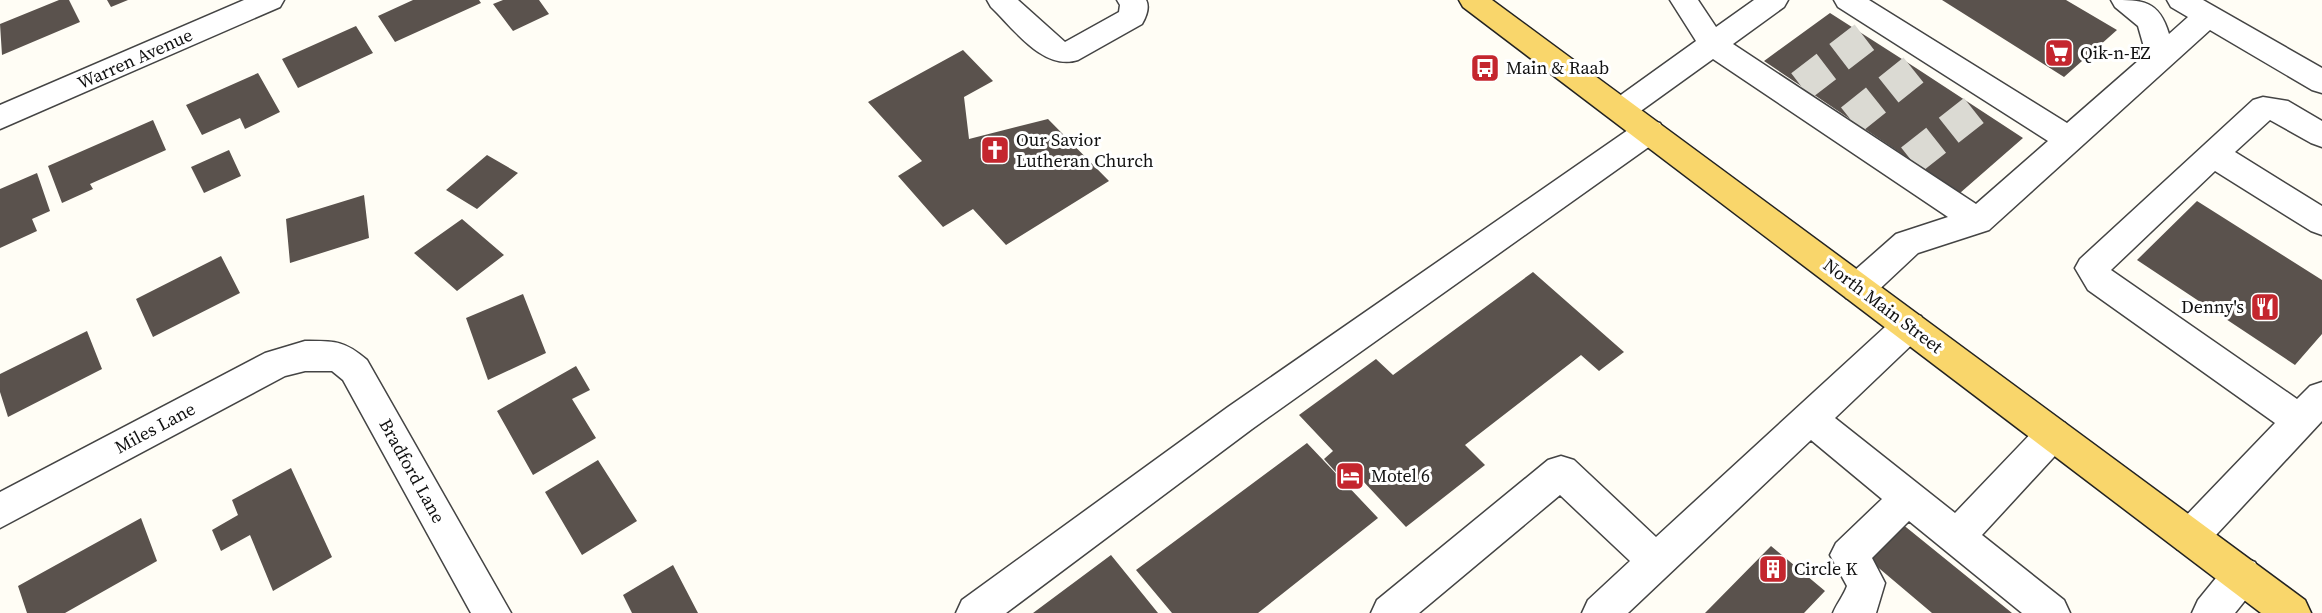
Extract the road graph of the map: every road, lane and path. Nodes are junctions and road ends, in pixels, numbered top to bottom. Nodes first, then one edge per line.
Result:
1 (270, 0) edge
2 (1001, 0) edge
3 (1131, 0) edge
4 (1473, 0) edge
5 (1684, 0) edge
6 (1774, 0) edge
7 (1848, 0) edge
8 (2125, 0) edge
9 (2181, 0) edge
10 (2207, 16) junction
11 (1713, 45) junction
12 (2161, 57) junction
13 (2322, 82) edge
14 (1621, 111) junction
15 (0, 118) edge
16 (1649, 131) junction
17 (2322, 135) edge
18 (2070, 140) junction
19 (2213, 154) junction
20 (1978, 221) junction
21 (2322, 222) edge
22 (1858, 288) junction
23 (1909, 326) junction
24 (313, 355) joint
25 (2311, 409) edge
26 (1809, 418) junction
27 (2053, 434) junction
28 (1908, 498) junction
29 (0, 511) edge
30 (1956, 537) junction
31 (2190, 537) junction
32 (1656, 561) junction
33 (2242, 575) junction
34 (492, 613) edge
35 (975, 613) edge
36 (1390, 613) edge
37 (1601, 613) edge
38 (1852, 613) edge
39 (2051, 613) edge
40 (2211, 613) edge
41 (2292, 613) edge

1 - 15 street, Warren Avenue
2 - 3 street
4 - 14 main road, North Main Street
5 - 11 street
6 - 11 street
7 - 18 street
8 - 12 street
9 - 10 street
10 - 12 street
10 - 13 street
11 - 14 street
11 - 20 street
12 - 18 street
14 - 16 main road, North Main Street
16 - 22 main road, North Main Street
16 - 35 street
17 - 19 street
18 - 20 street
19 - 21 street
19 - 25 street
20 - 22 street
22 - 23 main road, North Main Street
23 - 26 street
23 - 27 main road, North Main Street
24 - 29 street, Miles Lane
24 - 34 street, Bradford Lane
25 - 31 street
26 - 28 street
26 - 32 street
27 - 30 street
27 - 31 main road, North Main Street
28 - 30 street
28 - 38 street
30 - 39 street
31 - 33 main road, North Main Street
32 - 36 street
32 - 37 street
33 - 40 street
33 - 41 main road, North Main Street

